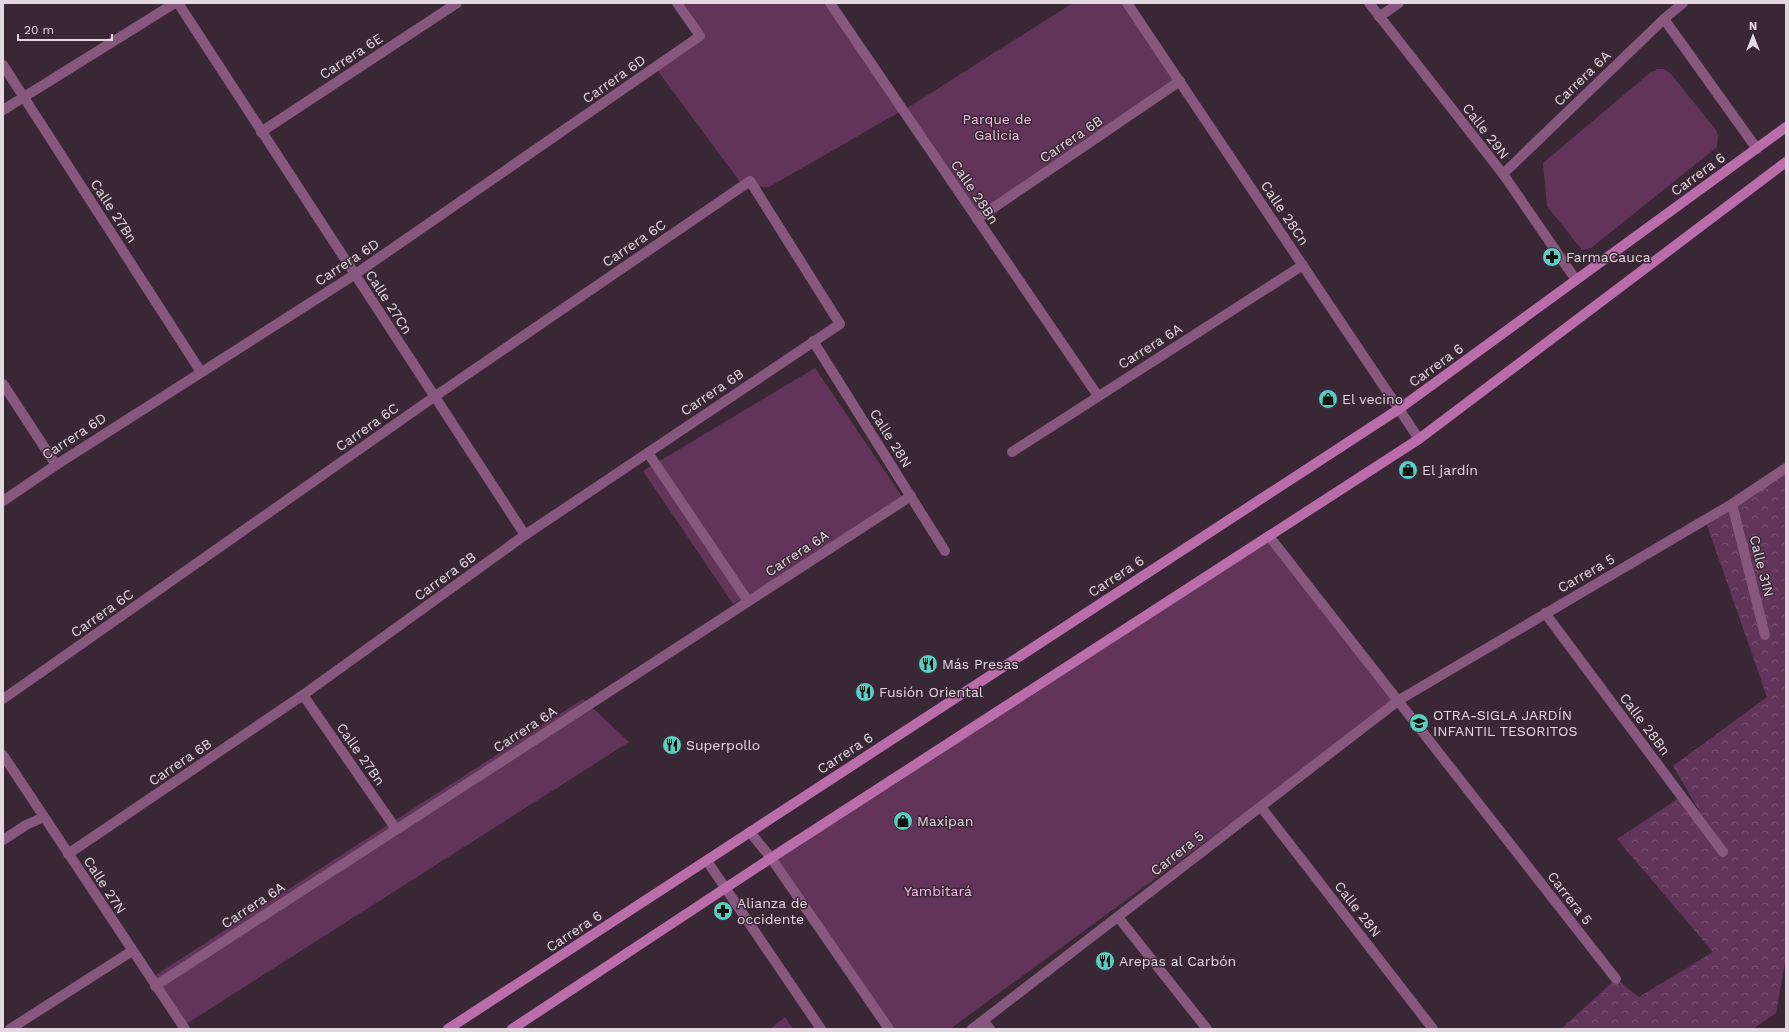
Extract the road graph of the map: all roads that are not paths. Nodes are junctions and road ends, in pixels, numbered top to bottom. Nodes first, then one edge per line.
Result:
1 (176, 3) edge
2 (457, 3) edge
3 (678, 3) edge
4 (830, 3) edge
5 (1127, 3) edge
6 (1369, 3) edge
7 (1399, 3) edge
8 (1683, 3) edge
9 (1379, 17) junction
10 (1664, 19) junction
11 (3, 65) edge
12 (1180, 81) junction
13 (24, 97) junction
14 (3, 110) edge
15 (1786, 127) edge
16 (261, 132) junction
17 (1756, 150) junction
18 (1786, 162) edge
19 (1503, 174) junction
20 (750, 181) joint
21 (977, 219) junction
22 (1303, 265) junction
23 (354, 275) junction
24 (1576, 280) junction
25 (813, 341) junction
26 (201, 372) junction
27 (3, 384) edge
28 (1098, 396) junction
29 (434, 397) junction
30 (1399, 409) junction
31 (1419, 439) junction
32 (648, 452) junction
33 (1012, 452) dead end
34 (56, 464) junction
35 (1786, 468) edge
36 (911, 496) junction
37 (3, 501) edge
38 (1732, 504) junction
39 (525, 536) junction
40 (1269, 536) junction
41 (945, 551) dead end
42 (748, 601) junction
43 (1545, 613) junction
44 (1765, 635) dead end
45 (303, 695) junction
46 (3, 699) edge
47 (1399, 700) junction
48 (3, 755) edge
49 (1261, 807) junction
50 (44, 817) junction
51 (396, 829) junction
52 (750, 832) junction
53 (3, 840) edge
54 (1724, 852) dead end
55 (68, 854) junction
56 (771, 858) junction
57 (707, 861) junction
58 (726, 888) junction
59 (1118, 917) junction
60 (132, 951) junction
61 (1616, 979) dead end
62 (155, 986) junction
63 (986, 1025) edge
64 (10, 1029) edge
65 (185, 1029) edge
66 (448, 1029) edge
67 (512, 1029) edge
68 (821, 1029) edge
69 (889, 1029) edge
70 (972, 1029) edge
71 (1207, 1029) edge
72 (1433, 1029) edge

1 - 13 street
1 - 16 street, Calle 27Cn
2 - 16 street, Carrera 6E
3 - 23 street, Carrera 6D
4 - 21 street, Calle 28Bn
5 - 12 street, Calle 28Cn
6 - 9 street, Calle 29N
7 - 9 street
8 - 10 street, Carrera 6A
9 - 19 street, Calle 29N
10 - 17 street
10 - 19 street, Carrera 6A
11 - 13 street, Calle 27Bn
12 - 21 street, Carrera 6B
12 - 22 street, Calle 28Cn
13 - 14 street
13 - 26 street, Calle 27Bn
15 - 17 main road, Carrera 6
16 - 23 street, Calle 27Cn
17 - 24 main road, Carrera 6
18 - 31 main road
19 - 24 street, Calle 29N
20 - 25 street, Carrera 6B
20 - 29 street, Carrera 6C
21 - 28 street, Calle 28Bn
22 - 28 street, Carrera 6A
22 - 30 street, Calle 28Cn
23 - 26 street, Carrera 6D
23 - 29 street, Calle 27Cn
24 - 30 main road, Carrera 6
25 - 32 street, Carrera 6B
25 - 36 street, Calle 28N
26 - 34 street, Carrera 6D
27 - 34 street
28 - 33 street, Carrera 6A
29 - 39 street, Calle 27Cn
29 - 46 street, Carrera 6C
30 - 31 street, Calle 28Cn
30 - 52 main road, Carrera 6
31 - 40 main road
32 - 39 street, Carrera 6B
32 - 42 street
34 - 37 street, Carrera 6D
35 - 38 street, Carrera 5
36 - 41 street, Calle 28N
36 - 42 street, Carrera 6A
38 - 43 street, Carrera 5
38 - 44 street, Calle 31N
39 - 45 street, Carrera 6B
40 - 47 street, Carrera 5
40 - 56 main road
42 - 51 street, Carrera 6A
43 - 47 street, Carrera 5
43 - 54 street, Calle 28Bn
45 - 51 street, Calle 27Bn
45 - 55 street, Carrera 6B
47 - 49 street, Carrera 5
47 - 61 street, Carrera 5
48 - 50 street, Calle 27N
49 - 59 street, Carrera 5
49 - 72 street, Calle 28N
50 - 53 street
50 - 55 street, Calle 27N
51 - 62 street, Carrera 6A
52 - 56 street
52 - 57 main road, Carrera 6
55 - 60 street, Calle 27N
56 - 58 main road
56 - 69 street
57 - 58 street
57 - 66 main road, Carrera 6
58 - 67 main road
58 - 68 street
59 - 63 street, Carrera 5
59 - 71 street
60 - 62 street, Calle 27N
60 - 64 street
62 - 65 street, Calle 27N
63 - 70 street, Carrera 5

